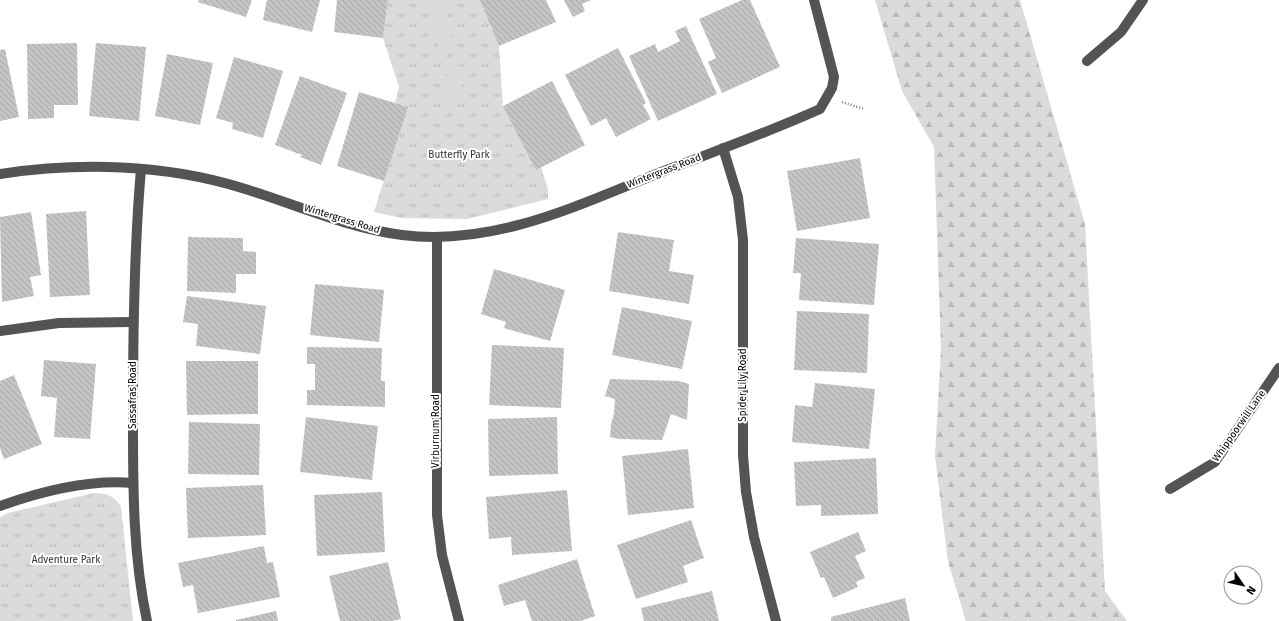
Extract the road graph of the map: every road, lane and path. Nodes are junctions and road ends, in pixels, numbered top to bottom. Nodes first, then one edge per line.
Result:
1 (814, 0) edge
2 (1143, 0) edge
3 (1087, 61) dead end
4 (828, 97) junction
5 (864, 109) dead end
6 (723, 148) junction
7 (141, 169) junction
8 (0, 174) edge
9 (437, 238) junction
10 (133, 322) junction
11 (0, 331) edge
12 (1279, 368) edge
13 (133, 483) junction
14 (1170, 489) dead end
15 (0, 506) edge
16 (147, 621) edge
17 (459, 621) edge
18 (776, 621) edge

1 - 4 street
2 - 3 street
4 - 5 path
4 - 6 street, Wintergrass Road
6 - 9 street, Wintergrass Road
6 - 18 street, Spider Lily Road
7 - 8 street, Wintergrass Road
7 - 9 street, Wintergrass Road
7 - 10 street, Sassafras Road
9 - 17 street, Virburnum Road
10 - 11 street
10 - 13 street, Sassafras Road
12 - 14 street, Whippoorwill Lane
13 - 15 street
13 - 16 street, Sassafras Road

